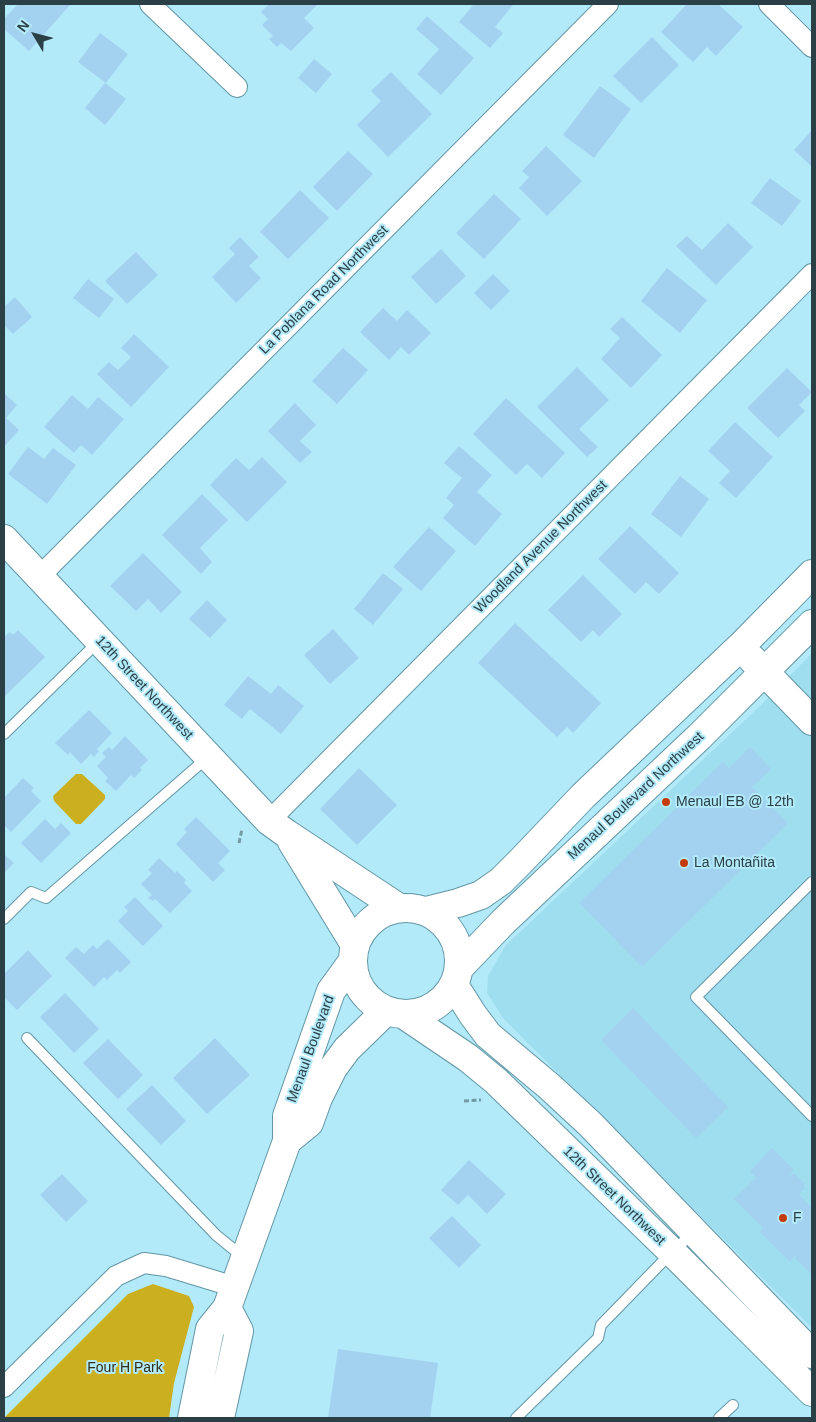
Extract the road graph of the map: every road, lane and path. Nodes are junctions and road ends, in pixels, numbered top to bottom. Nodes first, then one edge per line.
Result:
1 (150, 4) edge
2 (608, 4) edge
3 (769, 4) edge
4 (812, 46) edge
5 (237, 87) dead end
6 (812, 274) edge
7 (4, 539) edge
8 (812, 574) edge
9 (39, 577) junction
10 (812, 624) edge
11 (99, 640) junction
12 (740, 647) junction
13 (765, 672) junction
14 (812, 720) edge
15 (4, 734) edge
16 (209, 757) junction
17 (278, 827) junction
18 (812, 882) edge
19 (399, 908) junction
20 (426, 911) junction
21 (4, 919) edge
22 (353, 954) junction
23 (456, 976) junction
24 (395, 1012) junction
25 (27, 1038) dead end
26 (812, 1116) edge
27 (287, 1141) junction
28 (695, 1231) junction
29 (672, 1252) junction
30 (246, 1260) junction
31 (231, 1298) junction
32 (812, 1354) edge
33 (4, 1387) edge
34 (812, 1392) edge
35 (733, 1405) dead end
36 (192, 1418) edge
37 (220, 1418) edge
38 (516, 1418) edge
39 (720, 1418) edge

1 - 5 street
2 - 9 street, La Poblana Road Northwest
3 - 4 street
6 - 17 street, Woodland Avenue Northwest
7 - 9 main road, 12th Street Northwest
8 - 12 main road
9 - 11 main road, 12th Street Northwest
10 - 13 main road, Menaul Boulevard Northwest
11 - 15 lane
11 - 16 main road, 12th Street Northwest
12 - 13 main road
12 - 20 main road
13 - 14 main road
13 - 23 main road, Menaul Boulevard Northwest
16 - 17 main road, 12th Street Northwest
16 - 21 lane
17 - 19 main road, 12th Street Northwest
17 - 22 main road, 12th Street Northwest
18 - 26 lane
19 - 20 main road
19 - 22 main road
20 - 23 main road
22 - 24 main road
22 - 27 main road, Menaul Boulevard
23 - 24 main road
23 - 28 main road
24 - 27 main road, Menaul Boulevard
24 - 29 main road, 12th Street Northwest
25 - 30 lane
27 - 30 main road, Menaul Boulevard
28 - 29 lane
28 - 32 main road
29 - 34 main road, 12th Street Northwest
29 - 38 lane
30 - 31 main road, Menaul Boulevard
31 - 33 street
31 - 36 main road, Menaul Boulevard
31 - 37 main road
35 - 39 lane

